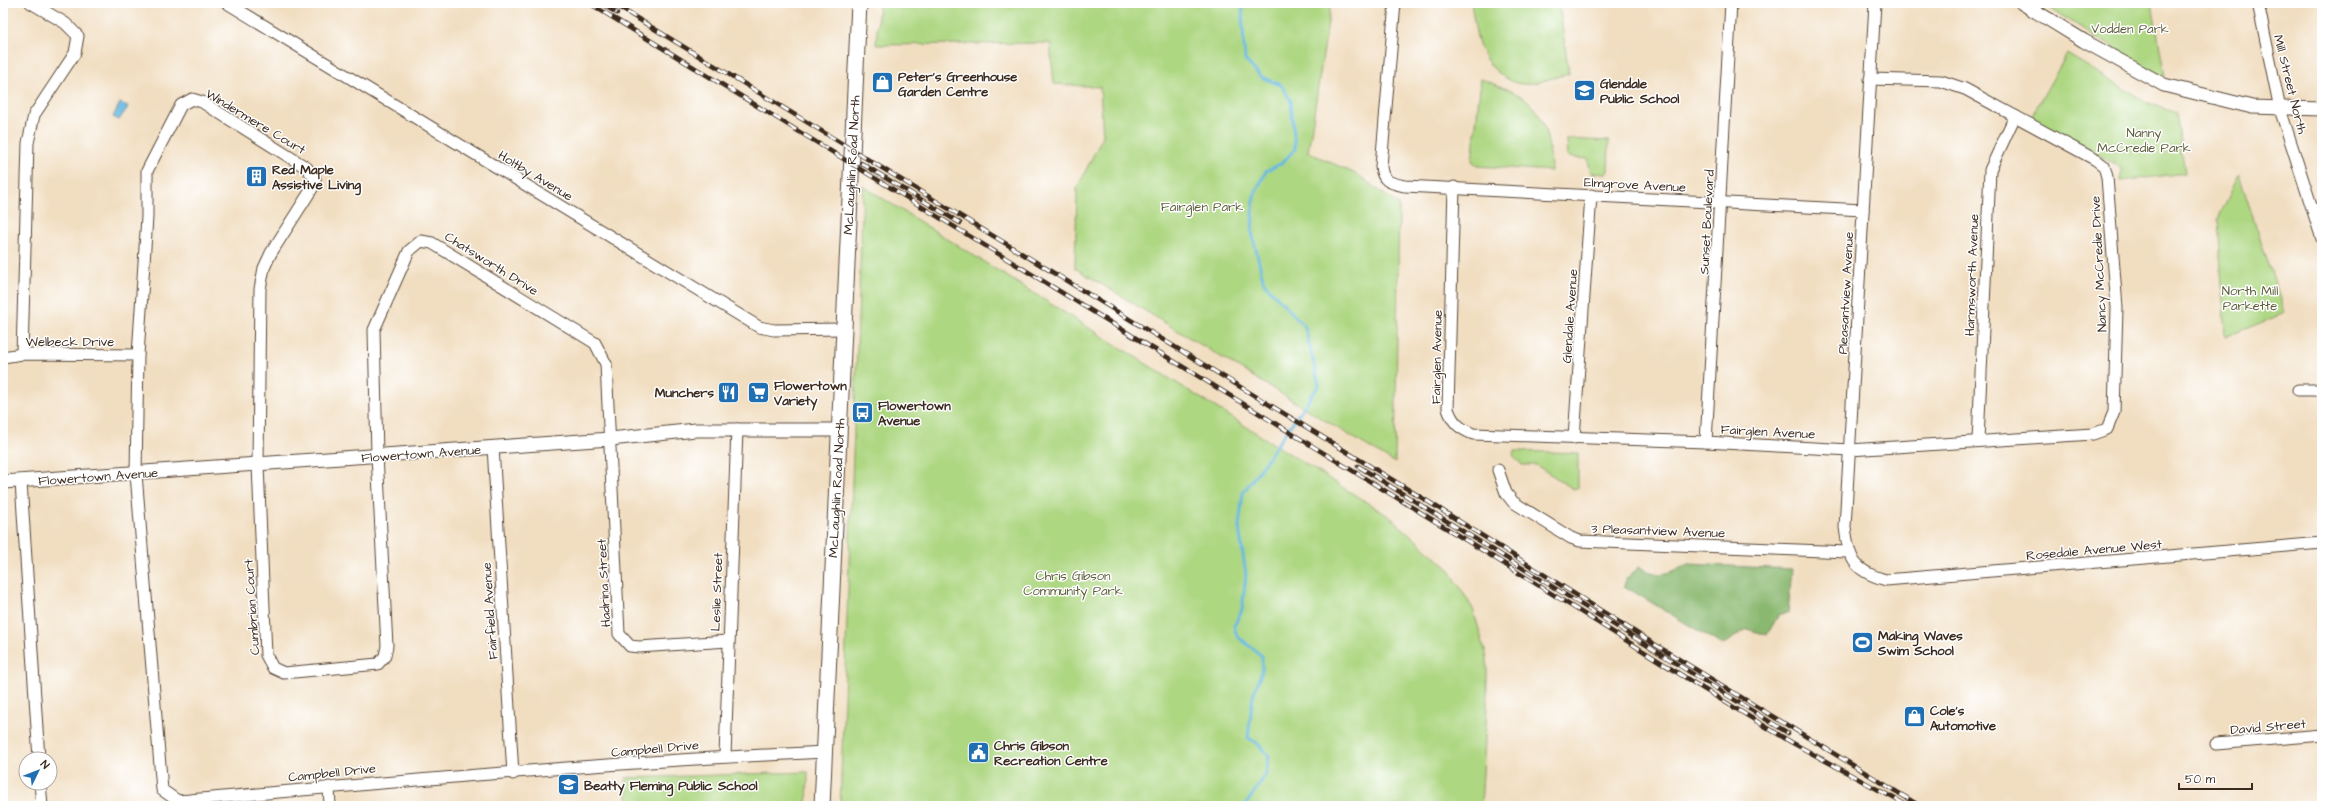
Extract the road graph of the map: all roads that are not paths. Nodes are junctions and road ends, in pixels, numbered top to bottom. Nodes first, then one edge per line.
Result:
1 (31, 3) edge
2 (227, 3) edge
3 (859, 3) edge
4 (1395, 3) edge
5 (1731, 3) edge
6 (1875, 3) edge
7 (2022, 3) edge
8 (2258, 3) edge
9 (1870, 79) junction
10 (2280, 109) junction
11 (2322, 109) edge
12 (2015, 116) junction
13 (1454, 187) junction
14 (1591, 195) junction
15 (1721, 203) junction
16 (1863, 210) junction
17 (2322, 239) edge
18 (843, 329) junction
19 (22, 354) junction
20 (138, 355) junction
21 (3, 357) edge
22 (2298, 390) dead end
23 (2322, 390) edge
24 (737, 429) junction
25 (838, 430) junction
26 (1574, 438) junction
27 (610, 439) junction
28 (1978, 441) junction
29 (1706, 442) junction
30 (493, 447) junction
31 (1850, 450) junction
32 (377, 455) junction
33 (258, 465) junction
34 (1498, 470) dead end
35 (136, 474) junction
36 (3, 482) edge
37 (21, 482) junction
38 (2322, 543) edge
39 (1848, 552) junction
40 (1870, 576) joint
41 (728, 641) junction
42 (2322, 735) edge
43 (2216, 744) dead end
44 (38, 751) edge
45 (825, 752) junction
46 (725, 756) junction
47 (513, 774) junction
48 (329, 787) junction
49 (41, 791) edge
50 (42, 806) edge
51 (330, 806) edge
52 (822, 806) edge

1 - 19 street
2 - 18 street, Holtby Avenue
3 - 18 main road, McLaughlin Road North
4 - 13 street
5 - 15 street, Sunset Boulevard
6 - 9 street, Pleasantview Avenue
7 - 10 street
8 - 10 street, Mill Street North
9 - 12 street, Nancy McCredie Drive
9 - 16 street, Pleasantview Avenue
10 - 11 street
10 - 17 street, Mill Street North
12 - 28 street, Harmsworth Avenue
12 - 28 street, Nancy McCredie Drive
13 - 14 street, Elmgrove Avenue
13 - 26 street, Fairglen Avenue
14 - 15 street, Elmgrove Avenue
14 - 26 street, Glendale Avenue
15 - 16 street, Elmgrove Avenue
15 - 29 street, Sunset Boulevard
16 - 31 street, Pleasantview Avenue
18 - 25 main road, McLaughlin Road North
19 - 20 street, Welbeck Drive
19 - 21 street, Welbeck Drive
20 - 33 street, Windermere Court
20 - 35 street, Windermere Court
22 - 23 street
24 - 25 street, Flowertown Avenue
24 - 27 street, Flowertown Avenue
24 - 41 street, Leslie Street
25 - 45 main road, McLaughlin Road North
26 - 29 street, Fairglen Avenue
27 - 30 street, Flowertown Avenue
27 - 32 street, Chatsworth Drive
27 - 41 street, Hadrina Street
28 - 31 street, Nancy McCredie Drive
29 - 31 street, Fairglen Avenue
30 - 32 street, Flowertown Avenue
30 - 47 street, Fairfield Avenue
31 - 39 street, Pleasantview Avenue
32 - 33 street, Flowertown Avenue
32 - 33 street, Cumbrian Court
33 - 35 street, Flowertown Avenue
34 - 39 street, 3 Pleasantview Avenue
35 - 37 street, Flowertown Avenue
35 - 48 street, Campbell Drive
36 - 37 street, Flowertown Avenue
37 - 44 street
38 - 40 street, Rosedale Avenue West
39 - 40 street, Pleasantview Avenue
41 - 46 street, Leslie Street
42 - 43 street, David Street
45 - 46 street, Campbell Drive
45 - 52 main road, McLaughlin Road North
46 - 47 street, Campbell Drive
47 - 48 street, Campbell Drive
48 - 51 street
49 - 50 street

